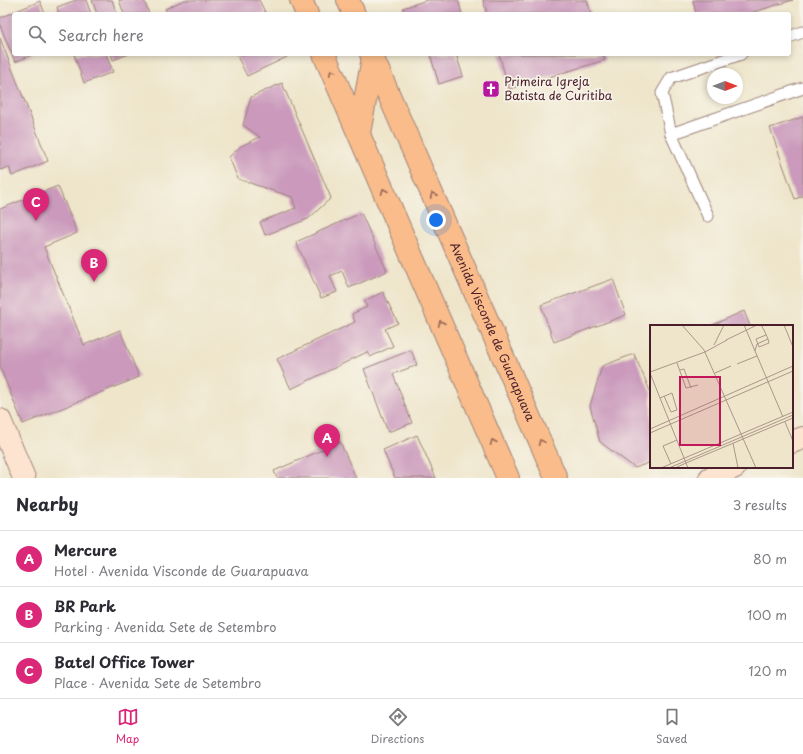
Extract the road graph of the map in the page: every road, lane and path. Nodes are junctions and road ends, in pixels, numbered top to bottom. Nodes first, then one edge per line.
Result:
1 (301, 0) edge
2 (348, 0) edge
3 (306, 12) edge
4 (353, 12) edge
5 (803, 32) edge
6 (791, 36) edge
7 (325, 56) edge
8 (372, 56) edge
9 (735, 56) edge
10 (803, 88) edge
11 (359, 133) junction
12 (672, 134) junction
13 (708, 216) dead end
14 (0, 420) edge
15 (803, 438) edge
16 (793, 442) edge
17 (733, 468) edge
18 (24, 478) edge
19 (508, 478) edge
20 (556, 478) edge
21 (710, 478) edge

1 - 3 main road
2 - 4 main road
5 - 6 lane
11 -> 7 main road
8 - 11 main road
20 -> 8 main road, Avenida Visconde de Guarapuava
9 - 12 lane
10 - 12 lane
19 -> 11 main road
12 - 13 lane
14 - 18 main road
15 - 16 main road
17 - 21 main road

